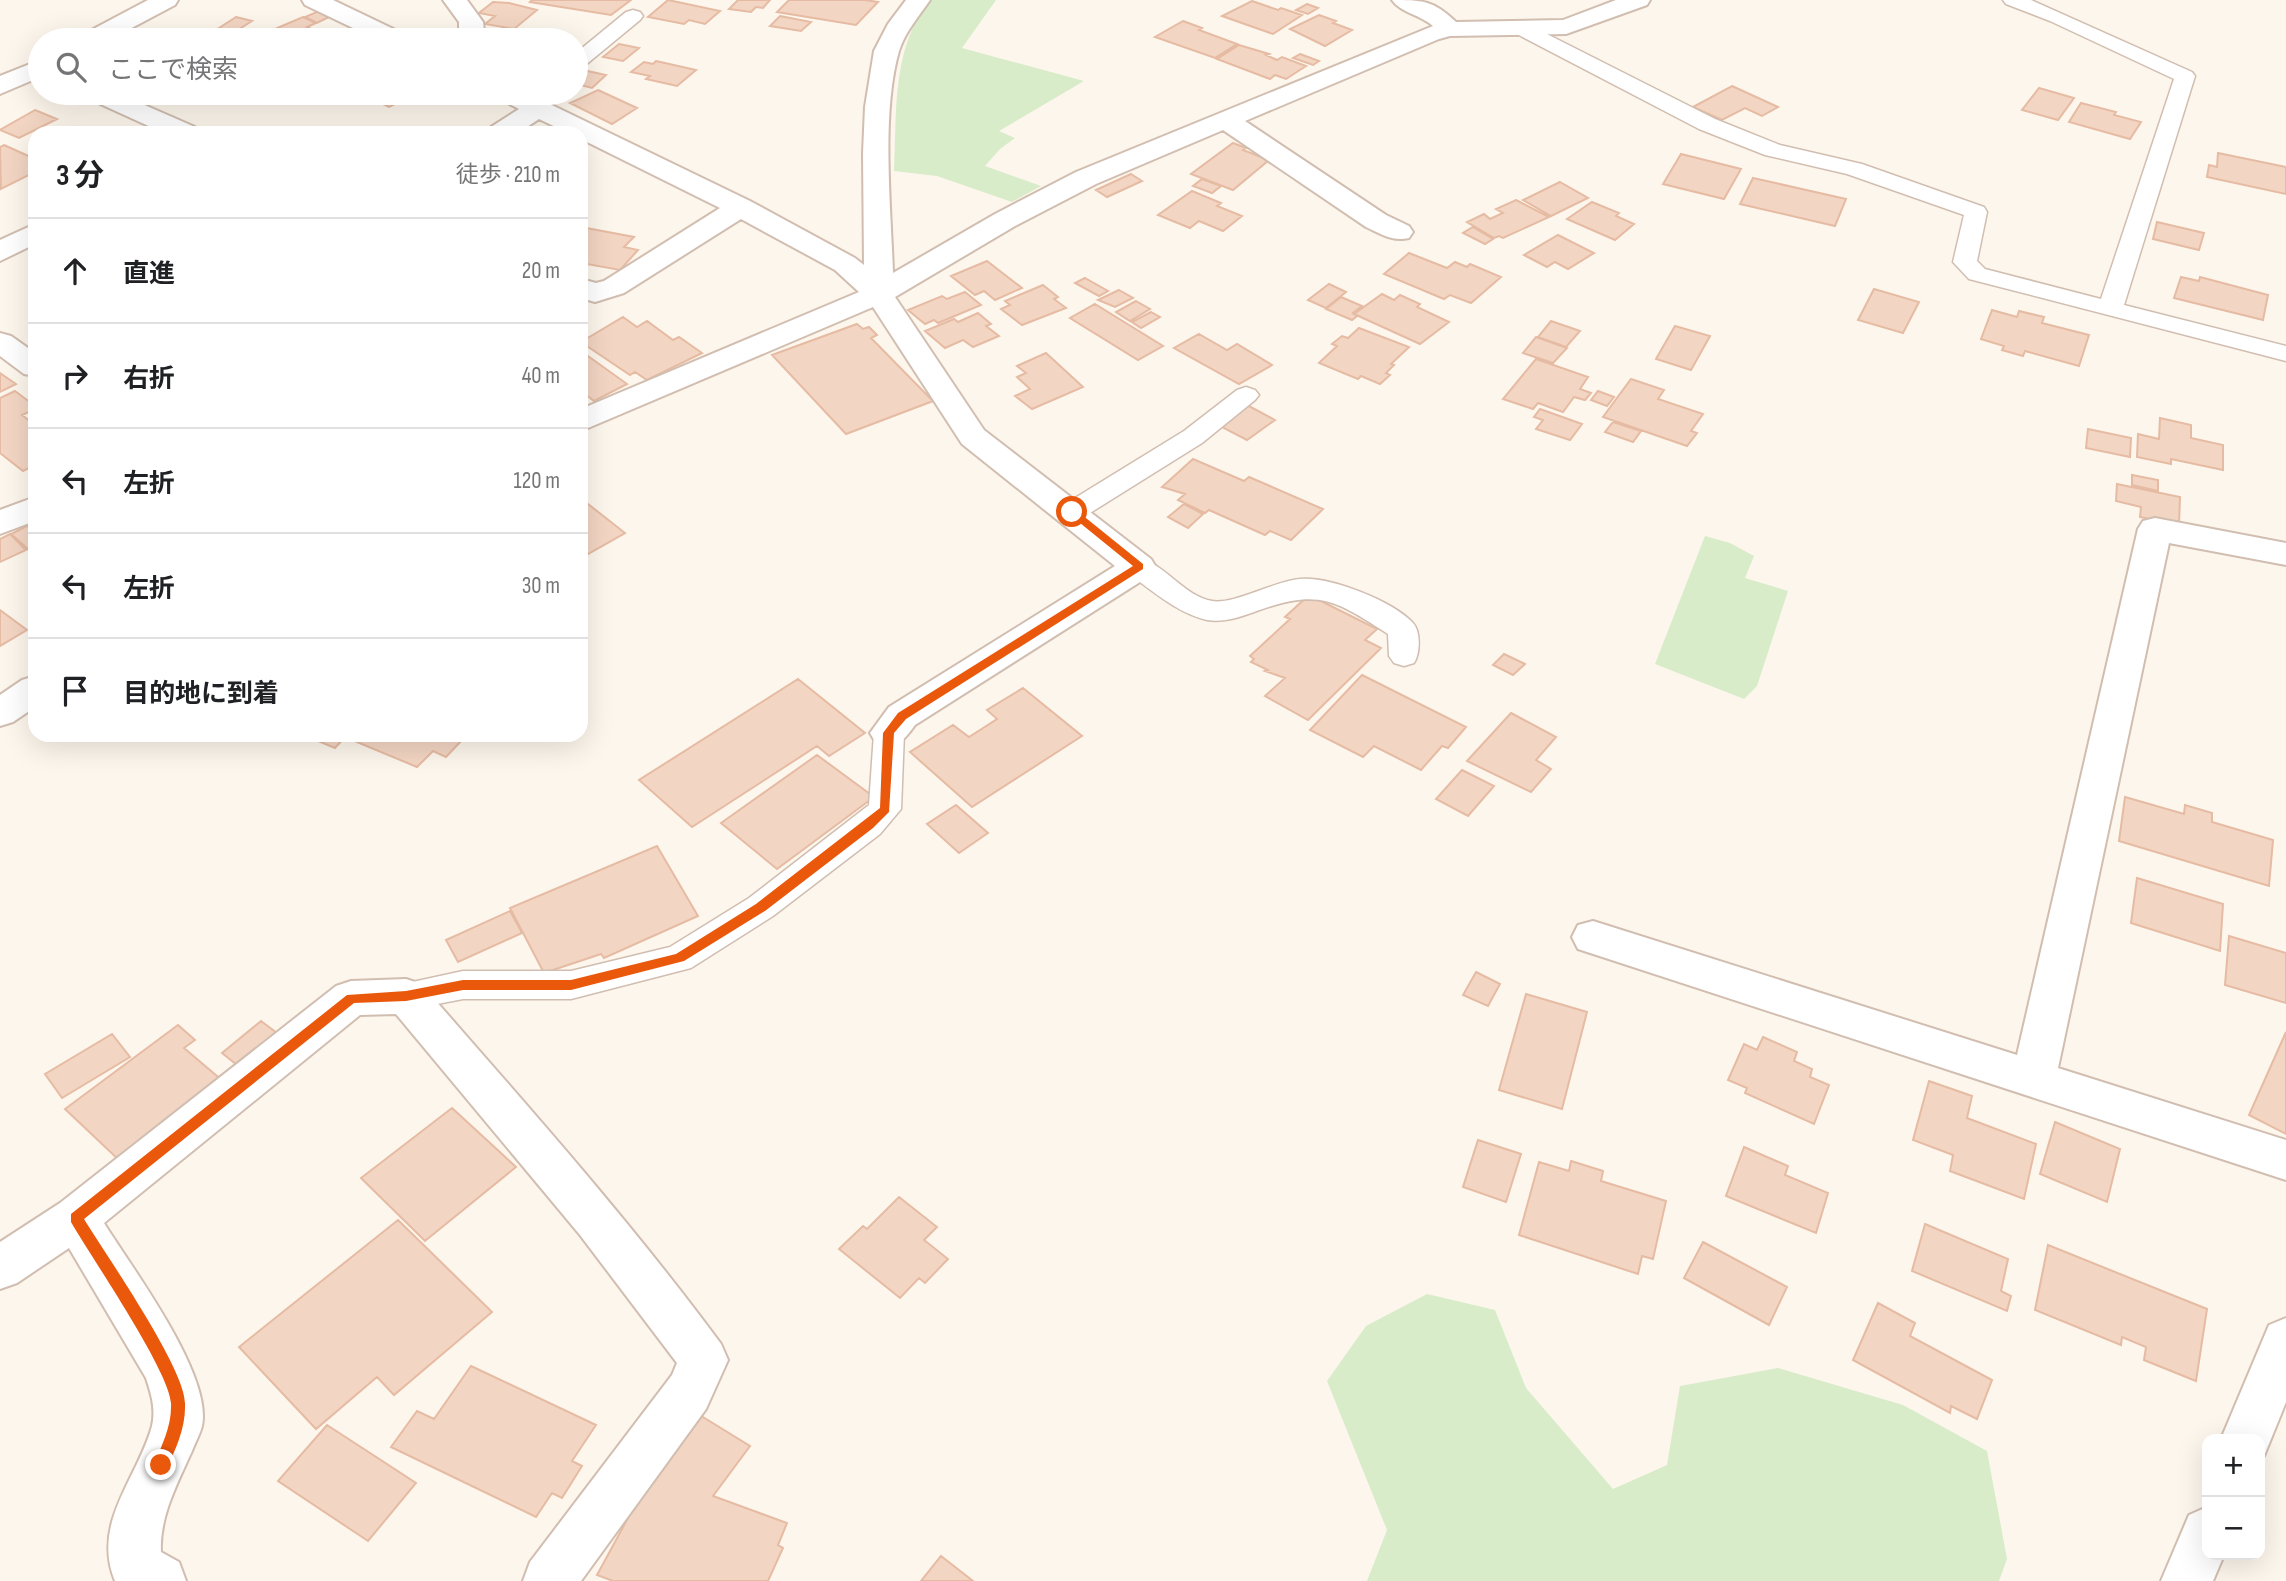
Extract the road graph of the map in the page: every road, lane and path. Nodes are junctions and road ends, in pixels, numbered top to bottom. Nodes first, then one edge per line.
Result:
1 (166, 0) edge
2 (314, 0) edge
3 (455, 0) edge
4 (918, 0) edge
5 (1404, 0) edge
6 (1638, 0) edge
7 (2013, 0) edge
8 (633, 16) dead end
9 (114, 28) edge
10 (372, 28) edge
11 (472, 28) edge
12 (1450, 29) junction
13 (1522, 29) junction
14 (588, 53) edge
15 (28, 73) edge
16 (0, 86) edge
17 (123, 105) edge
18 (523, 105) edge
19 (540, 105) edge
20 (1224, 119) junction
21 (170, 126) edge
22 (506, 126) edge
23 (581, 126) edge
24 (588, 130) edge
25 (740, 207) junction
26 (1399, 232) dead end
27 (28, 237) edge
28 (0, 252) edge
29 (588, 290) edge
30 (879, 294) junction
31 (2110, 309) junction
32 (0, 342) edge
33 (2286, 354) edge
34 (28, 362) edge
35 (1246, 395) dead end
36 (588, 418) edge
37 (28, 511) edge
38 (1072, 512) junction
39 (0, 523) edge
40 (2286, 554) edge
41 (1139, 567) junction
42 (1404, 656) dead end
43 (28, 694) edge
44 (0, 713) edge
45 (889, 733) joint
46 (1593, 937) dead end
47 (406, 996) junction
48 (2034, 1078) junction
49 (2286, 1160) edge
50 (76, 1218) junction
51 (0, 1268) edge
52 (2286, 1341) edge
53 (2248, 1434) edge
54 (2202, 1545) edge
55 (160, 1581) edge
56 (549, 1581) edge
57 (2187, 1581) edge

1 - 9 street
2 - 10 street
3 - 11 street
4 - 30 street
5 - 12 street
6 - 13 street
7 - 31 lane
8 - 14 lane
12 - 13 street
12 - 20 street
13 - 31 lane
15 - 16 street
17 - 21 street
18 - 22 street
19 - 23 street
20 - 26 street
20 - 30 street
24 - 25 street
25 - 29 street
25 - 30 street
27 - 28 street
30 - 36 street
30 - 38 street
31 - 33 lane
32 - 34 street
35 - 38 lane
37 - 39 street
38 - 41 street
40 - 48 street
41 - 42 lane
41 - 45 street
43 - 44 street
45 - 47 lane
46 - 48 street
47 - 50 street
47 - 56 street
48 - 49 street
50 - 51 street
50 - 55 street
52 - 53 street
54 - 57 street

